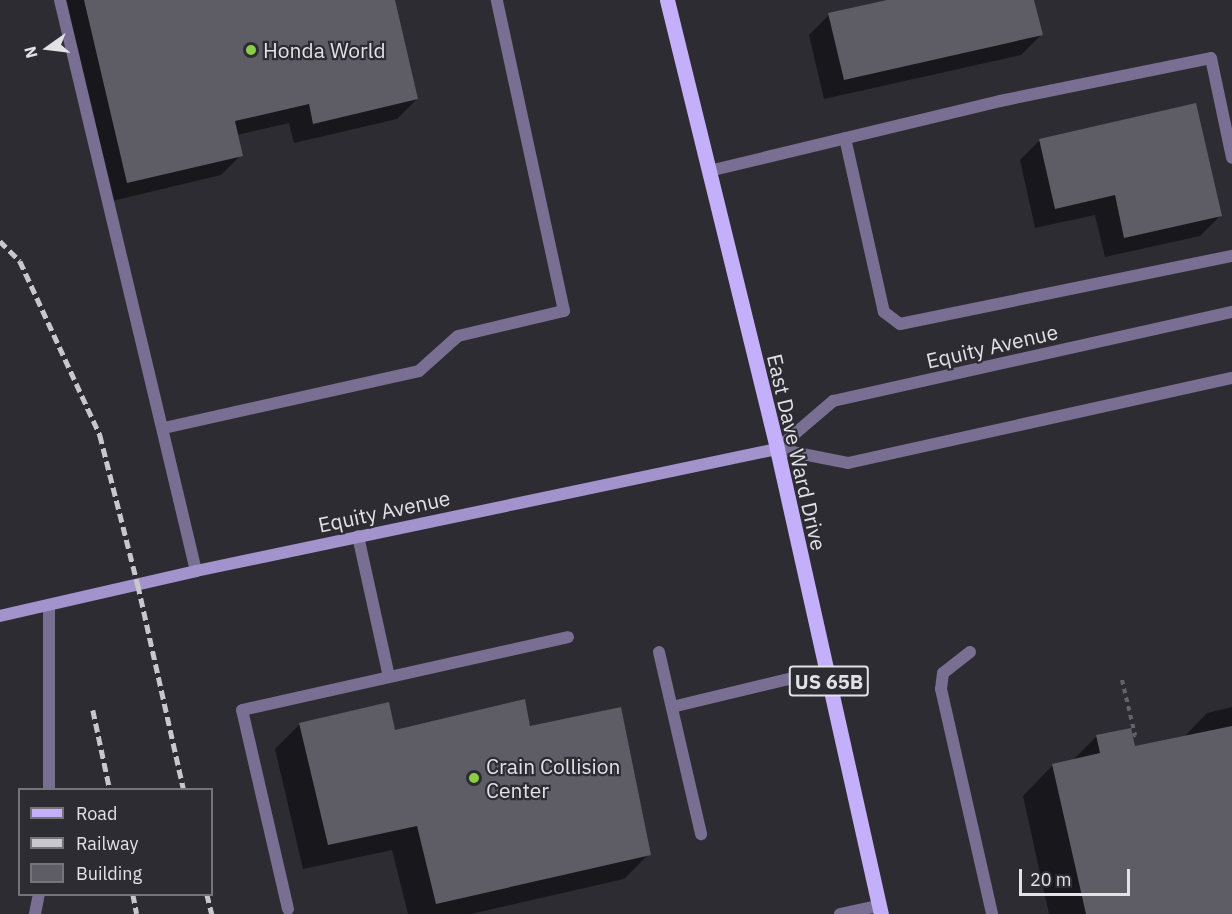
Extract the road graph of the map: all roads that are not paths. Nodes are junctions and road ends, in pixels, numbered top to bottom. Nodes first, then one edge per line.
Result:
1 (60, 0) edge
2 (497, 0) edge
3 (667, 0) edge
4 (845, 138) junction
5 (1232, 158) edge
6 (709, 171) junction
7 (1232, 256) edge
8 (1232, 312) edge
9 (1232, 378) edge
10 (164, 428) junction
11 (777, 449) junction
12 (358, 536) junction
13 (196, 571) junction
14 (49, 604) junction
15 (0, 616) edge
16 (568, 637) dead end
17 (659, 652) dead end
18 (970, 652) dead end
19 (826, 670) junction
20 (389, 677) junction
21 (672, 707) junction
22 (49, 788) edge
23 (701, 834) dead end
24 (39, 896) edge
25 (288, 909) dead end
26 (880, 910) edge
27 (35, 914) edge
28 (840, 914) edge
29 (992, 914) edge

1 - 10 street
2 - 10 street
3 - 6 main road, East Dave Ward Drive / US 65B
4 - 5 street
4 - 6 street
4 - 7 street
6 - 11 main road, East Dave Ward Drive / US 65B
8 - 11 street, Equity Avenue
9 - 11 street, Equity Avenue
10 - 13 street
11 - 12 street, Equity Avenue
11 - 19 main road, East Dave Ward Drive / US 65B
12 - 13 street, Equity Avenue
12 - 20 street
13 - 14 street, Equity Avenue
14 - 15 street, Equity Avenue
14 - 22 street
16 - 20 street
17 - 21 street
18 - 29 street
19 - 21 street
19 - 26 main road, East Dave Ward Drive / US 65B
20 - 25 street
21 - 23 street
24 - 27 street
26 - 28 street

